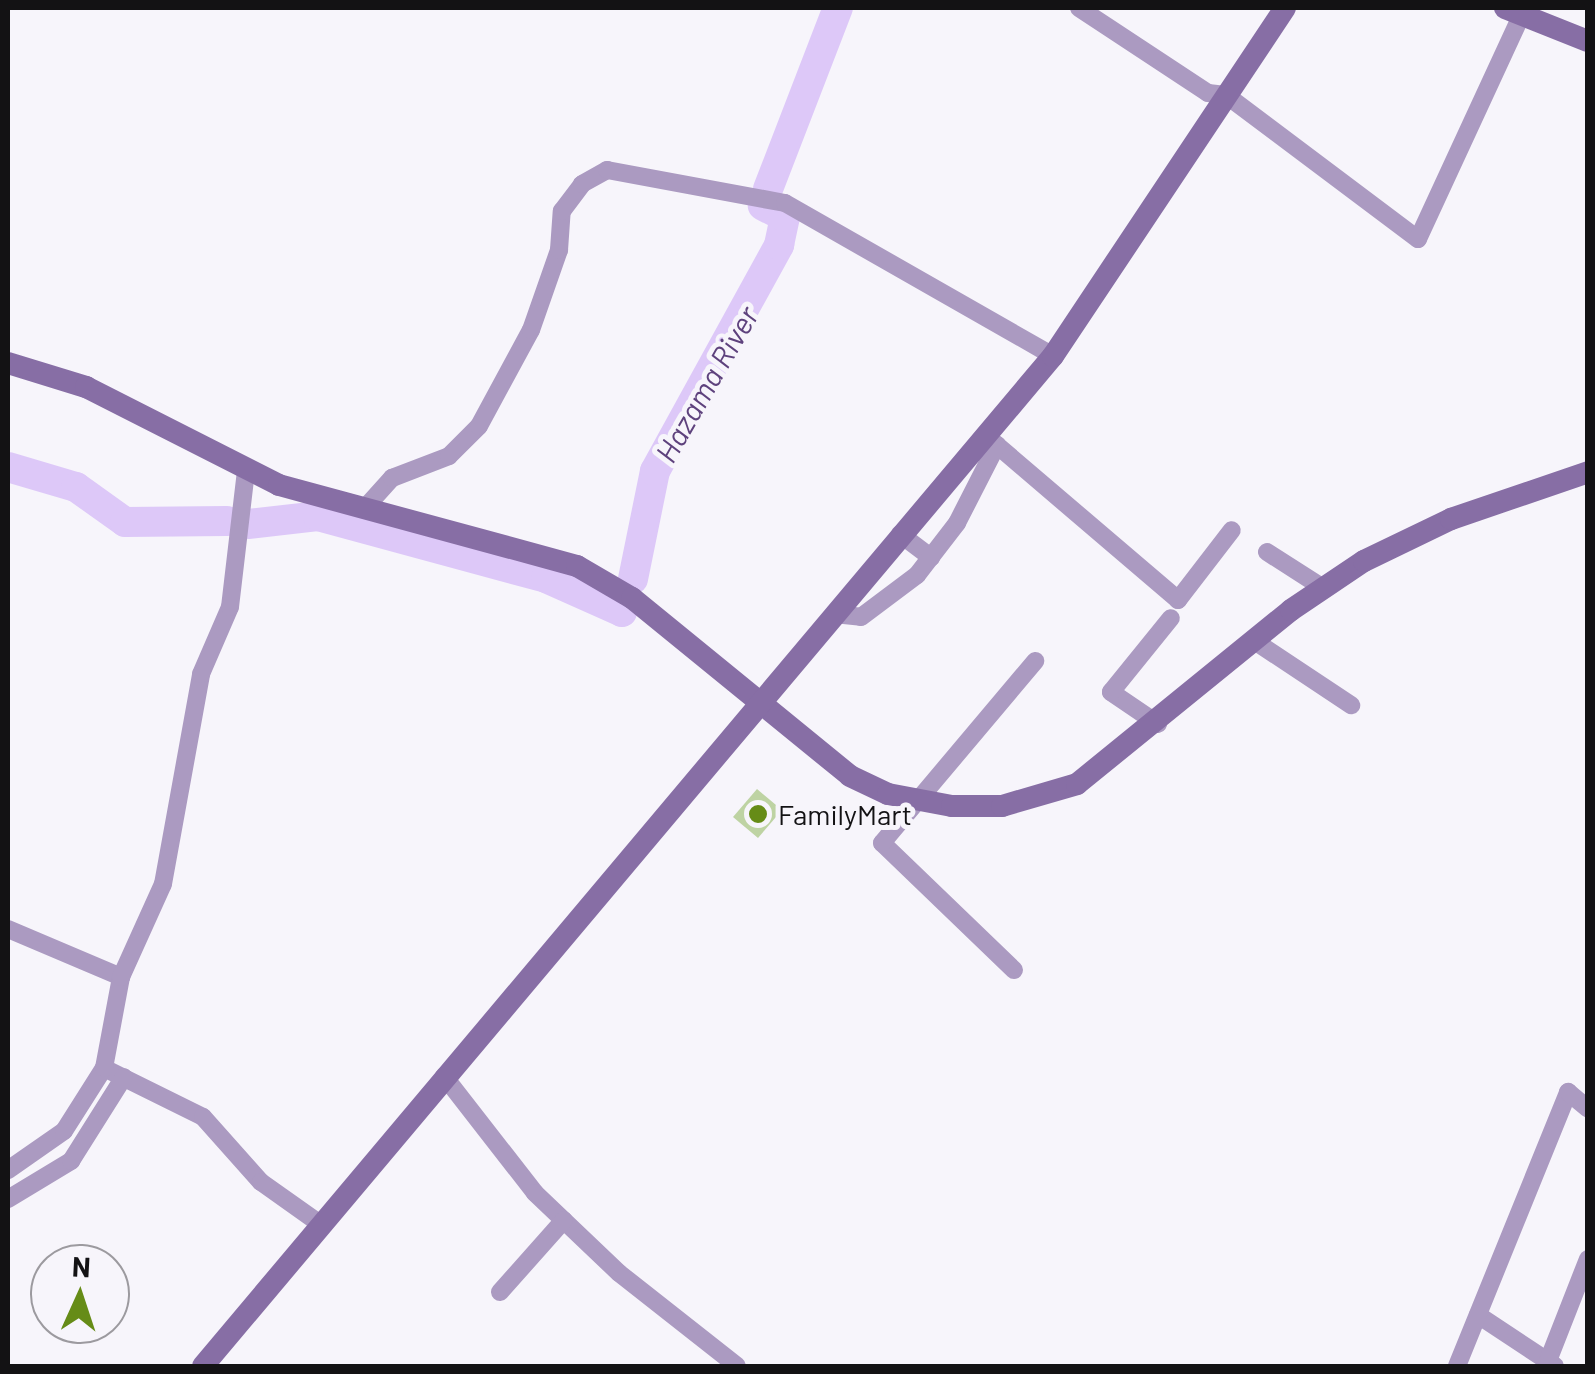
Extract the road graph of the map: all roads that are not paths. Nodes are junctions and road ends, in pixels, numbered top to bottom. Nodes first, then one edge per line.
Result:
1 (1079, 8) edge
2 (1285, 8) edge
3 (1514, 11) edge
4 (1588, 41) edge
5 (1226, 95) junction
6 (1053, 356) junction
7 (8, 363) edge
8 (991, 440) junction
9 (246, 471) junction
10 (1588, 472) edge
11 (364, 509) junction
12 (1232, 530) dead end
13 (900, 534) junction
14 (1267, 552) dead end
15 (931, 557) junction
16 (1323, 588) junction
17 (834, 614) junction
18 (1171, 618) dead end
19 (1253, 640) junction
20 (1035, 661) dead end
21 (760, 704) junction
22 (1351, 705) dead end
23 (1158, 724) junction
24 (920, 802) junction
25 (8, 929) edge
26 (1014, 970) dead end
27 (121, 977) junction
28 (104, 1068) junction
29 (444, 1076) junction
30 (124, 1077) junction
31 (1588, 1109) edge
32 (8, 1170) edge
33 (8, 1199) edge
34 (564, 1220) junction
35 (320, 1224) junction
36 (1588, 1259) edge
37 (500, 1292) dead end
38 (1478, 1315) junction
39 (1550, 1365) edge
40 (203, 1366) edge
41 (738, 1366) edge
42 (1457, 1366) edge

1 - 5 street
2 - 5 street
3 - 4 street
3 - 5 street
5 - 6 street
6 - 8 street
6 - 11 street
7 - 9 street
8 - 12 street
8 - 13 street
8 - 15 street
9 - 11 street
9 - 27 street
10 - 16 street
11 - 21 street
13 - 15 street
13 - 17 street
14 - 16 street
15 - 17 street
16 - 19 street
17 - 21 street
18 - 23 street
19 - 22 street
19 - 23 street
20 - 24 street
21 - 24 street
21 - 29 street
23 - 24 street
24 - 26 street
25 - 27 street
27 - 28 street
28 - 30 street
28 - 32 street
29 - 34 street
29 - 35 street
30 - 33 street
30 - 35 street
31 - 38 street
34 - 37 street
34 - 41 street
35 - 40 street
36 - 39 street
38 - 39 street
38 - 42 street

